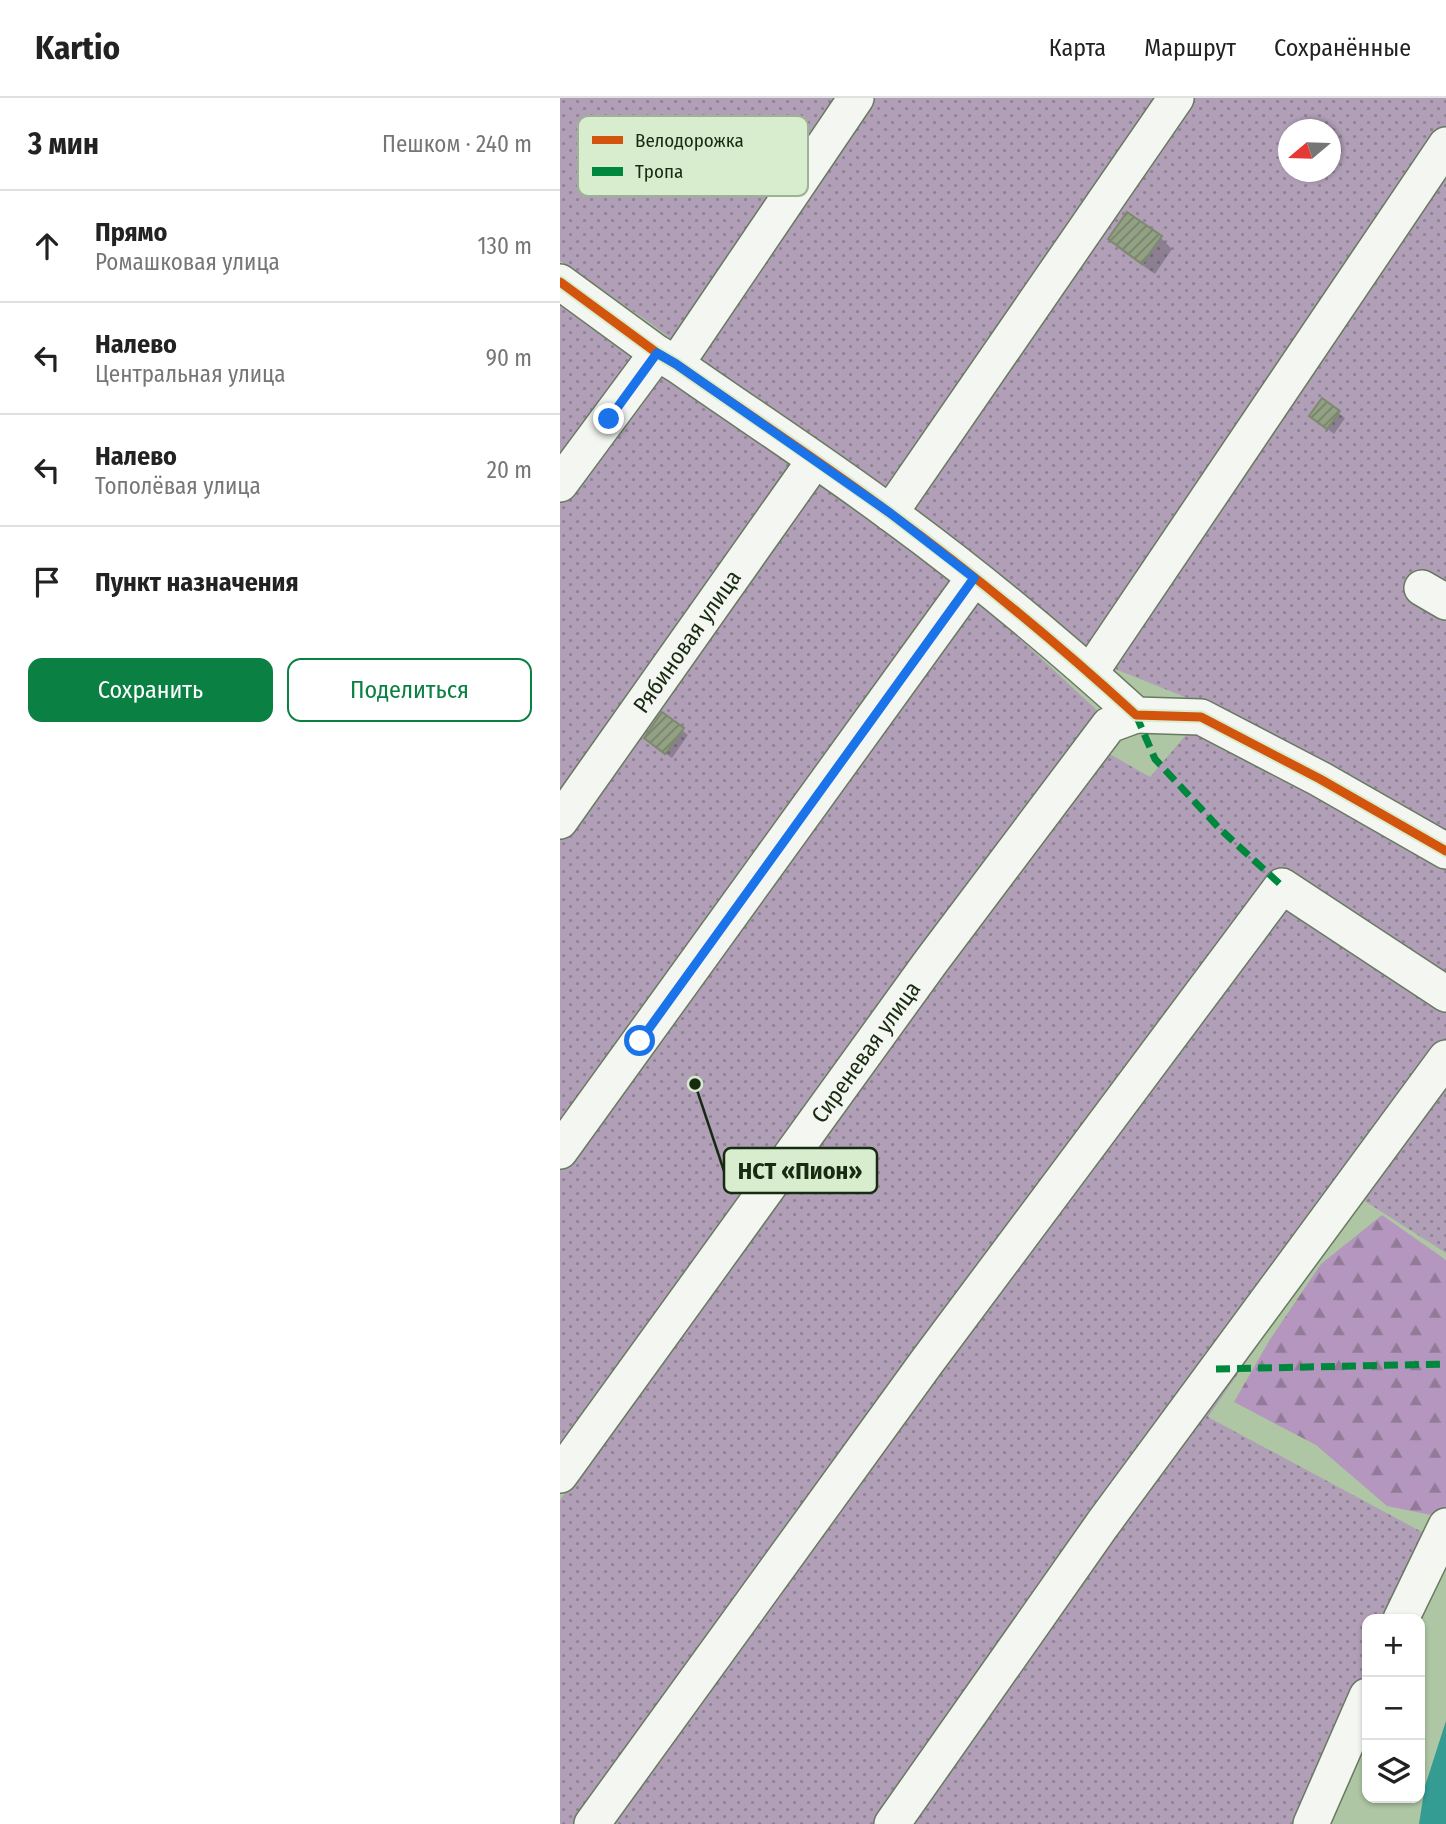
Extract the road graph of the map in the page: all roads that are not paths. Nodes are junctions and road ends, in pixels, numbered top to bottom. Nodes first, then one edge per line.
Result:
1 (856, 98) edge
2 (1175, 98) edge
3 (1446, 145) edge
4 (808, 164) edge
5 (785, 196) edge
6 (560, 282) edge
7 (667, 359) junction
8 (815, 460) junction
9 (560, 484) edge
10 (890, 513) junction
11 (974, 578) junction
12 (1090, 673) junction
13 (1136, 715) junction
14 (560, 821) edge
15 (1446, 851) edge
16 (1446, 994) edge
17 (1446, 1058) edge
18 (560, 1151) edge
19 (560, 1475) edge
20 (1446, 1526) edge
21 (1404, 1614) edge
22 (1362, 1707) edge
23 (592, 1824) edge
24 (892, 1824) edge
25 (1311, 1824) edge

1 - 4 street
2 - 10 street
3 - 12 street
5 - 7 street
6 - 7 street
7 - 8 street
7 - 9 street
8 - 10 street
8 - 14 street, Рябиновая улица
10 - 11 street
11 - 12 street
11 - 18 street
12 - 13 street
13 - 15 street
13 - 19 street, Сиреневая улица
16 - 23 street
17 - 24 street
20 - 21 street
22 - 25 street

